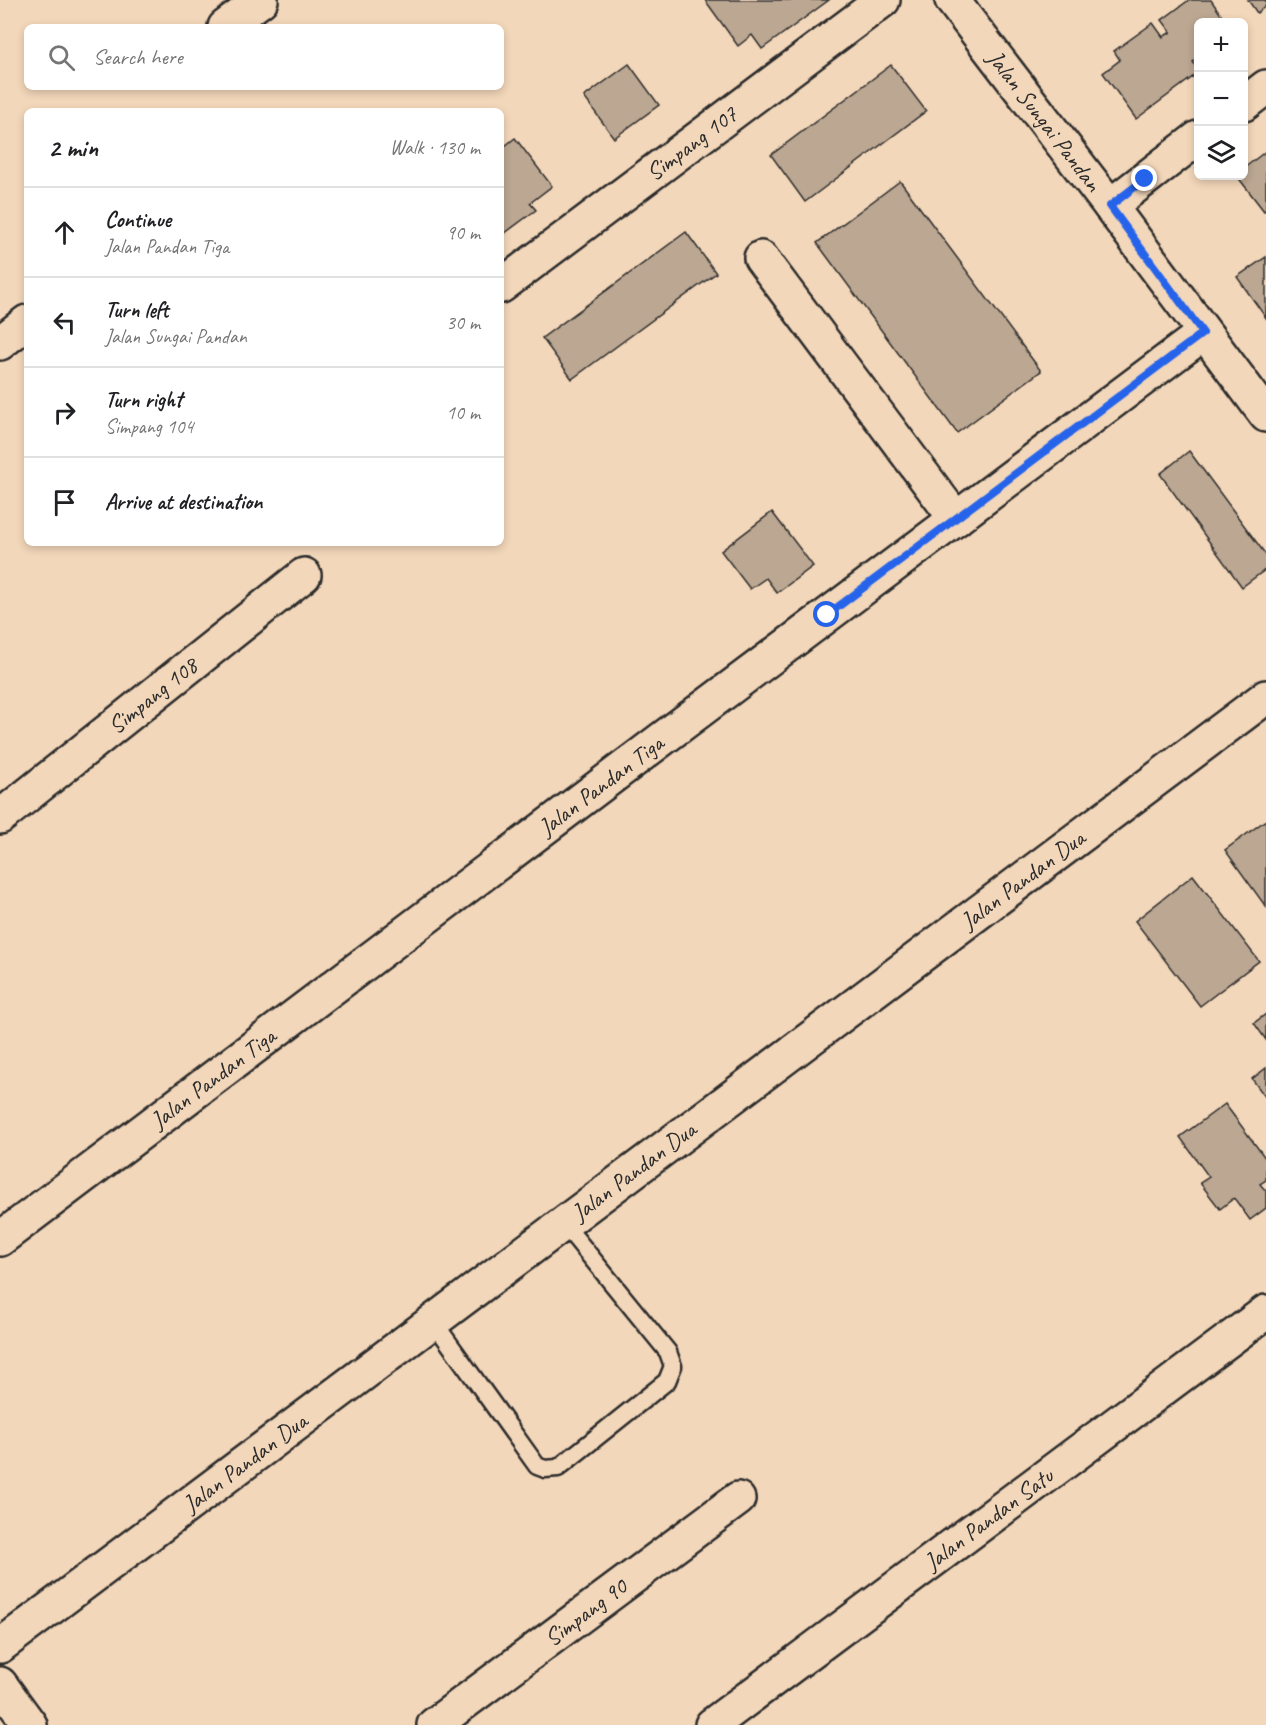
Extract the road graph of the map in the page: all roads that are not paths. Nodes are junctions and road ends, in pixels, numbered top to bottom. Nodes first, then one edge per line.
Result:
1 (261, 0) edge
2 (883, 0) edge
3 (952, 0) edge
4 (229, 24) edge
5 (1266, 87) edge
6 (1248, 101) edge
7 (1194, 141) edge
8 (1110, 206) junction
9 (761, 258) dead end
10 (504, 284) edge
11 (24, 324) edge
12 (1203, 333) junction
13 (0, 343) edge
14 (1262, 403) edge
15 (956, 519) junction
16 (304, 575) dead end
17 (1266, 697) edge
18 (0, 817) edge
19 (564, 1224) junction
20 (0, 1239) edge
21 (1266, 1312) edge
22 (433, 1321) junction
23 (738, 1498) dead end
24 (0, 1646) edge
25 (0, 1684) edge
26 (30, 1725) edge
27 (434, 1725) edge
28 (712, 1725) edge

1 - 4 street
2 - 10 street, Simpang 107
3 - 8 street, Jalan Sungai Pandan
5 - 6 street
7 - 8 street
8 - 12 street, Jalan Sungai Pandan
9 - 15 street
11 - 13 street
12 - 14 street, Jalan Sungai Pandan
12 - 15 street, Jalan Pandan Tiga
15 - 20 street, Jalan Pandan Tiga
16 - 18 street, Simpang 108
17 - 19 street, Jalan Pandan Dua
19 - 22 street, Jalan Pandan Dua
19 - 22 lane
21 - 28 street, Jalan Pandan Satu
22 - 24 street, Jalan Pandan Dua
23 - 27 street, Simpang 90
25 - 26 street

